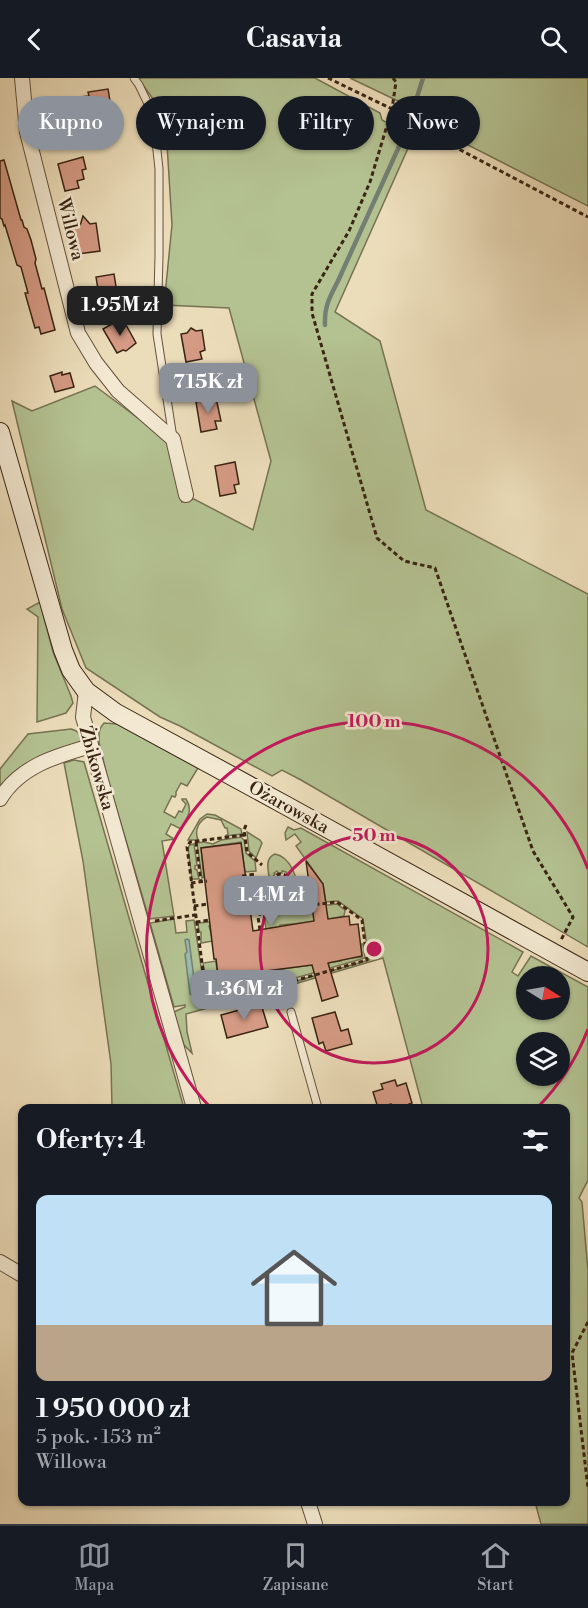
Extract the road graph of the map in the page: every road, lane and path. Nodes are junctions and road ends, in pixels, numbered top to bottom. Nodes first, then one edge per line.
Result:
1 (22, 78) edge
2 (134, 78) edge
3 (328, 78) edge
4 (393, 78) edge
5 (394, 96) edge
6 (386, 106) edge
7 (386, 129) edge
8 (461, 150) edge
9 (588, 217) edge
10 (0, 432) edge
11 (173, 439) junction
12 (186, 495) dead end
13 (86, 691) junction
14 (92, 746) junction
15 (0, 799) edge
16 (246, 825) dead end
17 (244, 835) junction
18 (196, 842) junction
19 (262, 865) dead end
20 (256, 874) dead end
21 (242, 876) dead end
22 (207, 881) dead end
23 (201, 882) junction
24 (191, 883) junction
25 (287, 889) junction
26 (294, 894) dead end
27 (304, 900) dead end
28 (208, 904) dead end
29 (265, 905) dead end
30 (194, 906) junction
31 (195, 915) junction
32 (210, 920) dead end
33 (196, 922) junction
34 (141, 923) junction
35 (260, 930) dead end
36 (554, 953) junction
37 (588, 972) edge
38 (291, 1012) dead end
39 (193, 1104) edge
40 (317, 1104) edge
41 (0, 1262) edge
42 (18, 1273) edge
43 (588, 1322) edge
44 (588, 1488) edge
45 (309, 1506) edge
46 (315, 1524) edge

1 - 11 street, Willowa
2 - 11 lane
3 - 6 path
4 - 5 path
7 - 36 path
8 - 9 path
10 - 13 main road
11 - 12 street
13 - 14 street, Żbikowska
13 - 36 main road, Ożarowska
14 - 15 street
14 - 34 street, Żbikowska
16 - 17 path
17 - 18 path
17 - 19 path
18 - 23 path
18 - 24 path
20 - 21 path
22 - 23 path
23 - 24 path
24 - 30 path
25 - 25 path
25 - 26 path
27 - 33 path
28 - 30 path
29 - 35 path
30 - 31 path
31 - 33 path
31 - 34 path
32 - 33 path
34 - 39 street, Żbikowska
36 - 37 main road, Ożarowska
38 - 40 lane
41 - 42 street
43 - 44 path
45 - 46 street

